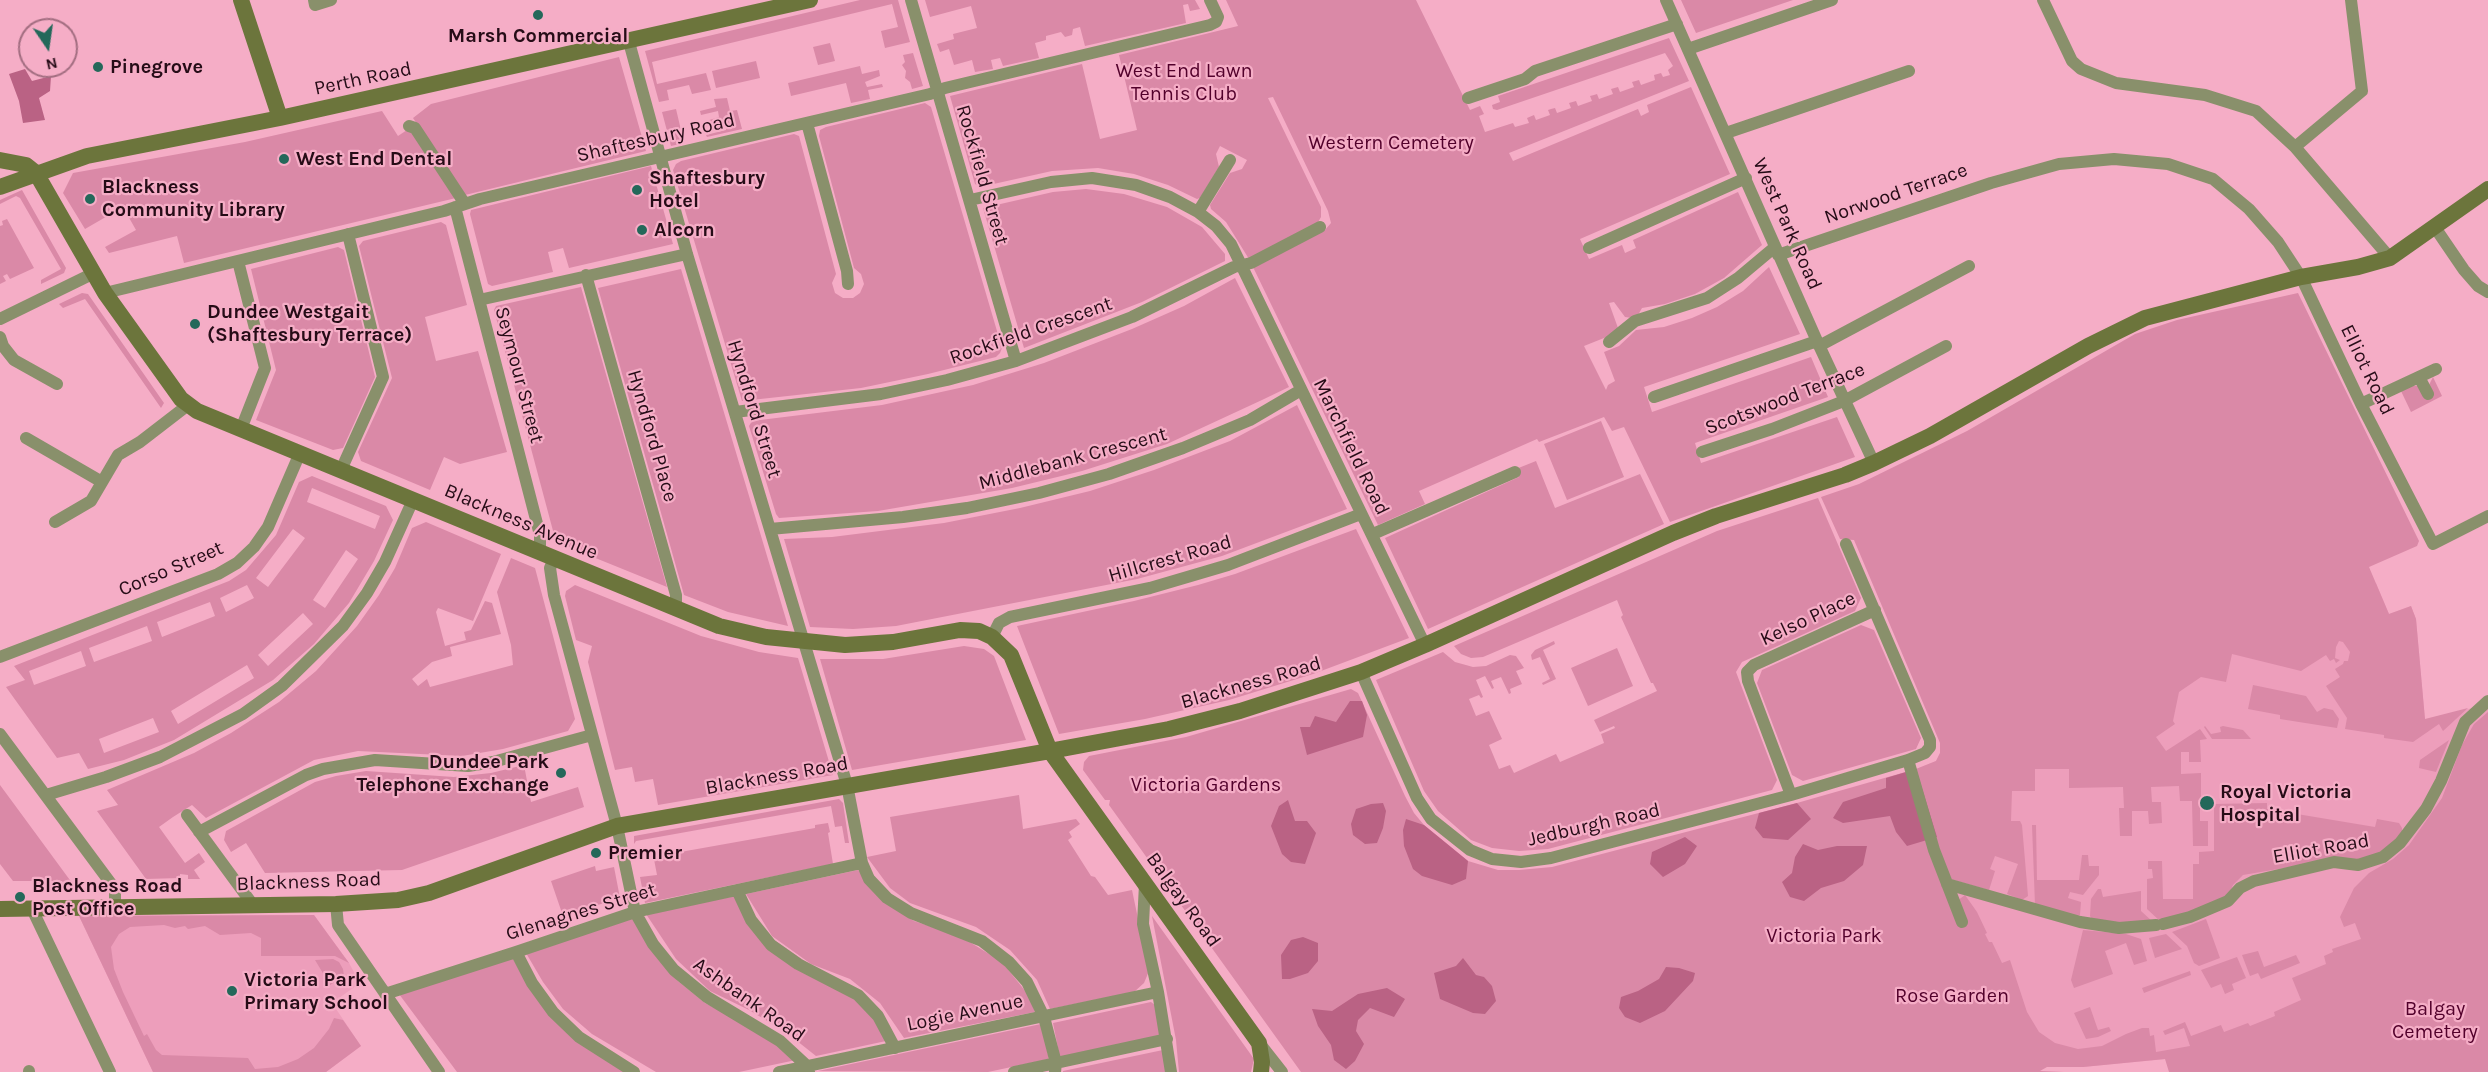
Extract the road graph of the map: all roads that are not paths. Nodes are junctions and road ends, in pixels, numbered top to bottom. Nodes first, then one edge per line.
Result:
1 (241, 0) edge
2 (314, 0) edge
3 (331, 0) edge
4 (810, 0) edge
5 (911, 0) edge
6 (1210, 0) edge
7 (1666, 0) edge
8 (1832, 0) edge
9 (2043, 0) edge
10 (2351, 0) edge
11 (1677, 24) junction
12 (628, 42) junction
13 (1688, 49) junction
14 (1909, 71) dead end
15 (937, 91) junction
16 (1468, 98) dead end
17 (280, 118) junction
18 (807, 123) junction
19 (409, 126) dead end
20 (1726, 133) junction
21 (2295, 147) junction
22 (660, 157) junction
23 (0, 160) edge
24 (1230, 160) dead end
25 (36, 173) junction
26 (1746, 178) junction
27 (0, 187) edge
28 (2488, 189) edge
29 (970, 200) junction
30 (460, 206) junction
31 (1198, 212) junction
32 (2434, 226) junction
33 (1320, 228) dead end
34 (348, 234) junction
35 (1589, 248) dead end
36 (1777, 251) junction
37 (687, 254) junction
38 (2390, 258) junction
39 (238, 261) junction
40 (1241, 266) junction
41 (1970, 266) dead end
42 (92, 274) junction
43 (586, 275) junction
44 (2301, 277) junction
45 (848, 284) dead end
46 (2488, 292) edge
47 (105, 293) junction
48 (479, 300) junction
49 (0, 320) edge
50 (1609, 342) dead end
51 (1, 344) edge
52 (1818, 344) junction
53 (1946, 346) dead end
54 (1016, 361) junction
55 (2436, 369) dead end
56 (2420, 377) junction
57 (57, 384) dead end
58 (1301, 390) junction
59 (2428, 394) dead end
60 (1654, 397) dead end
61 (1844, 401) junction
62 (2361, 404) junction
63 (188, 405) junction
64 (735, 412) junction
65 (241, 429) junction
66 (44, 433) dead end
67 (1702, 452) dead end
68 (300, 453) junction
69 (1874, 463) junction
70 (341, 470) junction
71 (1515, 472) dead end
72 (102, 482) junction
73 (413, 500) junction
74 (1361, 514) junction
75 (2488, 516) edge
76 (62, 522) dead end
77 (770, 529) junction
78 (1372, 534) junction
79 (1846, 544) dead end
80 (547, 556) junction
81 (676, 609) junction
82 (1875, 610) junction
83 (992, 637) junction
84 (805, 642) junction
85 (1425, 645) junction
86 (0, 657) edge
87 (1361, 672) junction
88 (2488, 701) edge
89 (0, 734) edge
90 (592, 735) junction
91 (1050, 752) junction
92 (1908, 760) junction
93 (847, 785) junction
94 (46, 795) junction
95 (1791, 795) junction
96 (187, 815) dead end
97 (617, 826) junction
98 (199, 832) junction
99 (862, 863) junction
100 (1145, 884) junction
101 (1947, 884) junction
102 (737, 890) junction
103 (336, 904) junction
104 (253, 905) junction
105 (115, 907) junction
106 (0, 909) edge
107 (32, 909) junction
108 (635, 912) junction
109 (1962, 922) dead end
110 (516, 952) junction
111 (1158, 992) junction
112 (385, 994) junction
113 (1044, 1017) junction
114 (1167, 1039) junction
115 (1259, 1043) junction
116 (894, 1048) junction
117 (1055, 1068) edge
118 (808, 1069) edge
119 (110, 1072) edge
120 (439, 1072) edge
121 (634, 1072) edge
122 (779, 1072) edge
123 (1014, 1072) edge
124 (1171, 1072) edge
125 (1261, 1072) edge
126 (1282, 1072) edge

1 - 17 street
2 - 3 street
4 - 12 street, Perth Road
5 - 15 street, Rockfield Street
6 - 15 street, Shaftesbury Road
7 - 11 street, West Park Road
8 - 13 street
9 - 21 street
10 - 21 street
11 - 13 street, West Park Road
11 - 16 street
12 - 17 street, Perth Road
12 - 22 street, Hyndford Street
13 - 20 street, West Park Road
14 - 20 street
15 - 18 street, Shaftesbury Road
15 - 29 street, Rockfield Street
17 - 25 street, Perth Road
18 - 22 street, Shaftesbury Road
18 - 45 street
19 - 30 street, Seymour Street
20 - 26 street, West Park Road
21 - 38 street
22 - 30 street, Shaftesbury Road
22 - 37 street, Hyndford Street
23 - 25 street
24 - 31 street
25 - 27 street, Perth Road
25 - 42 street, Blackness Avenue
26 - 35 street
26 - 36 street, West Park Road
28 - 32 street
29 - 31 street, Marchfield Road
29 - 54 street, Rockfield Street
30 - 34 street, Shaftesbury Road
30 - 48 street, Seymour Street
31 - 40 street, Marchfield Road
32 - 38 street
32 - 46 street
33 - 40 street, Rockfield Crescent
34 - 39 street, Shaftesbury Road
34 - 70 street
36 - 44 street, Norwood Terrace
36 - 50 street
36 - 52 street, West Park Road
37 - 43 street
37 - 64 street, Hyndford Street
38 - 44 street
39 - 47 street, Shaftesbury Road
39 - 65 street
40 - 54 street, Rockfield Crescent
40 - 58 street, Marchfield Road
41 - 52 street
42 - 47 street, Blackness Avenue
42 - 49 street
43 - 48 street
43 - 81 street, Hyndford Place
44 - 62 street, Elliot Road
44 - 69 street, Blackness Road
47 - 63 street, Blackness Avenue
48 - 80 street, Seymour Street
51 - 57 street
52 - 60 street
52 - 61 street, West Park Road
53 - 61 street, Scotswood Terrace
54 - 64 street, Rockfield Crescent
55 - 56 street
56 - 59 street
56 - 62 street
58 - 74 street, Marchfield Road
58 - 77 street, Middlebank Crescent
61 - 67 street, Scotswood Terrace
61 - 69 street, West Park Road
62 - 75 street, Elliot Road
63 - 65 street, Blackness Avenue
63 - 72 street
64 - 77 street, Hyndford Street
65 - 68 street, Blackness Avenue
66 - 72 street
68 - 70 street, Blackness Avenue
68 - 86 street, Corso Street
69 - 85 street, Blackness Road
70 - 73 street, Blackness Avenue
71 - 78 street
72 - 76 street
73 - 80 street, Blackness Avenue
73 - 94 street
74 - 78 street, Marchfield Road
74 - 83 street, Hillcrest Road
77 - 84 street, Hyndford Street
78 - 85 street, Marchfield Road
79 - 82 street
80 - 81 street, Blackness Avenue
80 - 90 street, Seymour Street
81 - 84 street, Blackness Avenue
82 - 92 street, Jedburgh Road
82 - 95 street, Kelso Place
83 - 84 street, Blackness Avenue
83 - 91 street
84 - 93 street, Hyndford Street
85 - 87 street, Blackness Road
87 - 91 street, Blackness Road
87 - 95 street, Jedburgh Road
88 - 101 street, Elliot Road
89 - 94 street
90 - 97 street, Seymour Street
90 - 98 street
91 - 93 street, Blackness Road
91 - 100 street, Balgay Road
92 - 95 street, Jedburgh Road
92 - 101 street
93 - 97 street, Blackness Road
93 - 99 street, Hyndford Street
94 - 105 street
96 - 98 street
97 - 103 street, Blackness Road
97 - 108 street, Ashbank Road
98 - 104 street
99 - 102 street, Glenagnes Street
99 - 113 street
100 - 111 street
100 - 115 street, Balgay Road
101 - 109 street
102 - 108 street, Glenagnes Street
102 - 116 street
103 - 104 street, Blackness Road
103 - 112 street
104 - 105 street, Blackness Road
105 - 107 street, Blackness Road
106 - 107 street, Blackness Road
107 - 119 street
108 - 110 street, Glenagnes Street
108 - 118 street, Ashbank Road
110 - 112 street, Glenagnes Street
110 - 121 street
111 - 113 street, Logie Avenue
111 - 114 street
112 - 120 street
113 - 116 street, Logie Avenue
113 - 117 street
114 - 117 street
114 - 124 street
115 - 125 street
115 - 126 street, Balgay Road
116 - 118 street, Logie Avenue
117 - 123 street
118 - 122 street, Logie Avenue

